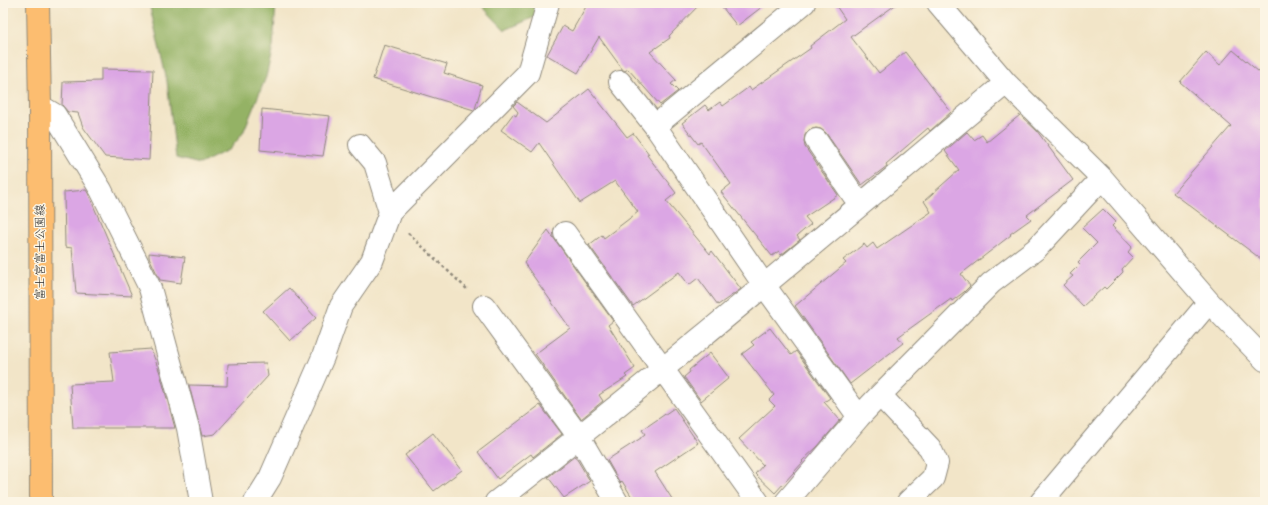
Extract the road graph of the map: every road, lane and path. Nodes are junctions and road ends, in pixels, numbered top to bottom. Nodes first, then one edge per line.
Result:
1 (38, 3) edge
2 (548, 3) edge
3 (804, 3) edge
4 (938, 3) edge
5 (620, 82) dead end
6 (1006, 83) junction
7 (40, 106) junction
8 (656, 126) junction
9 (816, 140) dead end
10 (360, 145) dead end
11 (1102, 178) junction
12 (860, 205) junction
13 (390, 212) junction
14 (565, 233) dead end
15 (764, 286) junction
16 (1209, 302) junction
17 (484, 306) joint
18 (1265, 360) edge
19 (663, 369) junction
20 (880, 395) junction
21 (859, 417) junction
22 (579, 437) junction
23 (41, 502) edge
24 (201, 502) edge
25 (255, 502) edge
26 (496, 502) edge
27 (617, 502) edge
28 (758, 502) edge
29 (786, 502) edge
30 (908, 502) edge
31 (1041, 502) edge

1 - 7 main road, 富士宮富士公園線
2 - 13 street
3 - 8 street
4 - 6 street
5 - 8 street
6 - 11 street
6 - 12 street
7 - 23 main road, 富士宮富士公園線
7 - 24 street
8 - 15 street
9 - 12 street
10 - 13 street
11 - 16 street
11 - 20 street
12 - 15 street
13 - 17 path
13 - 25 street
14 - 19 street
15 - 19 street
15 - 21 street
16 - 18 street
16 - 31 street
17 - 22 street
19 - 22 street
19 - 28 street
20 - 21 street
20 - 30 street
21 - 29 street
22 - 26 street
22 - 27 street

